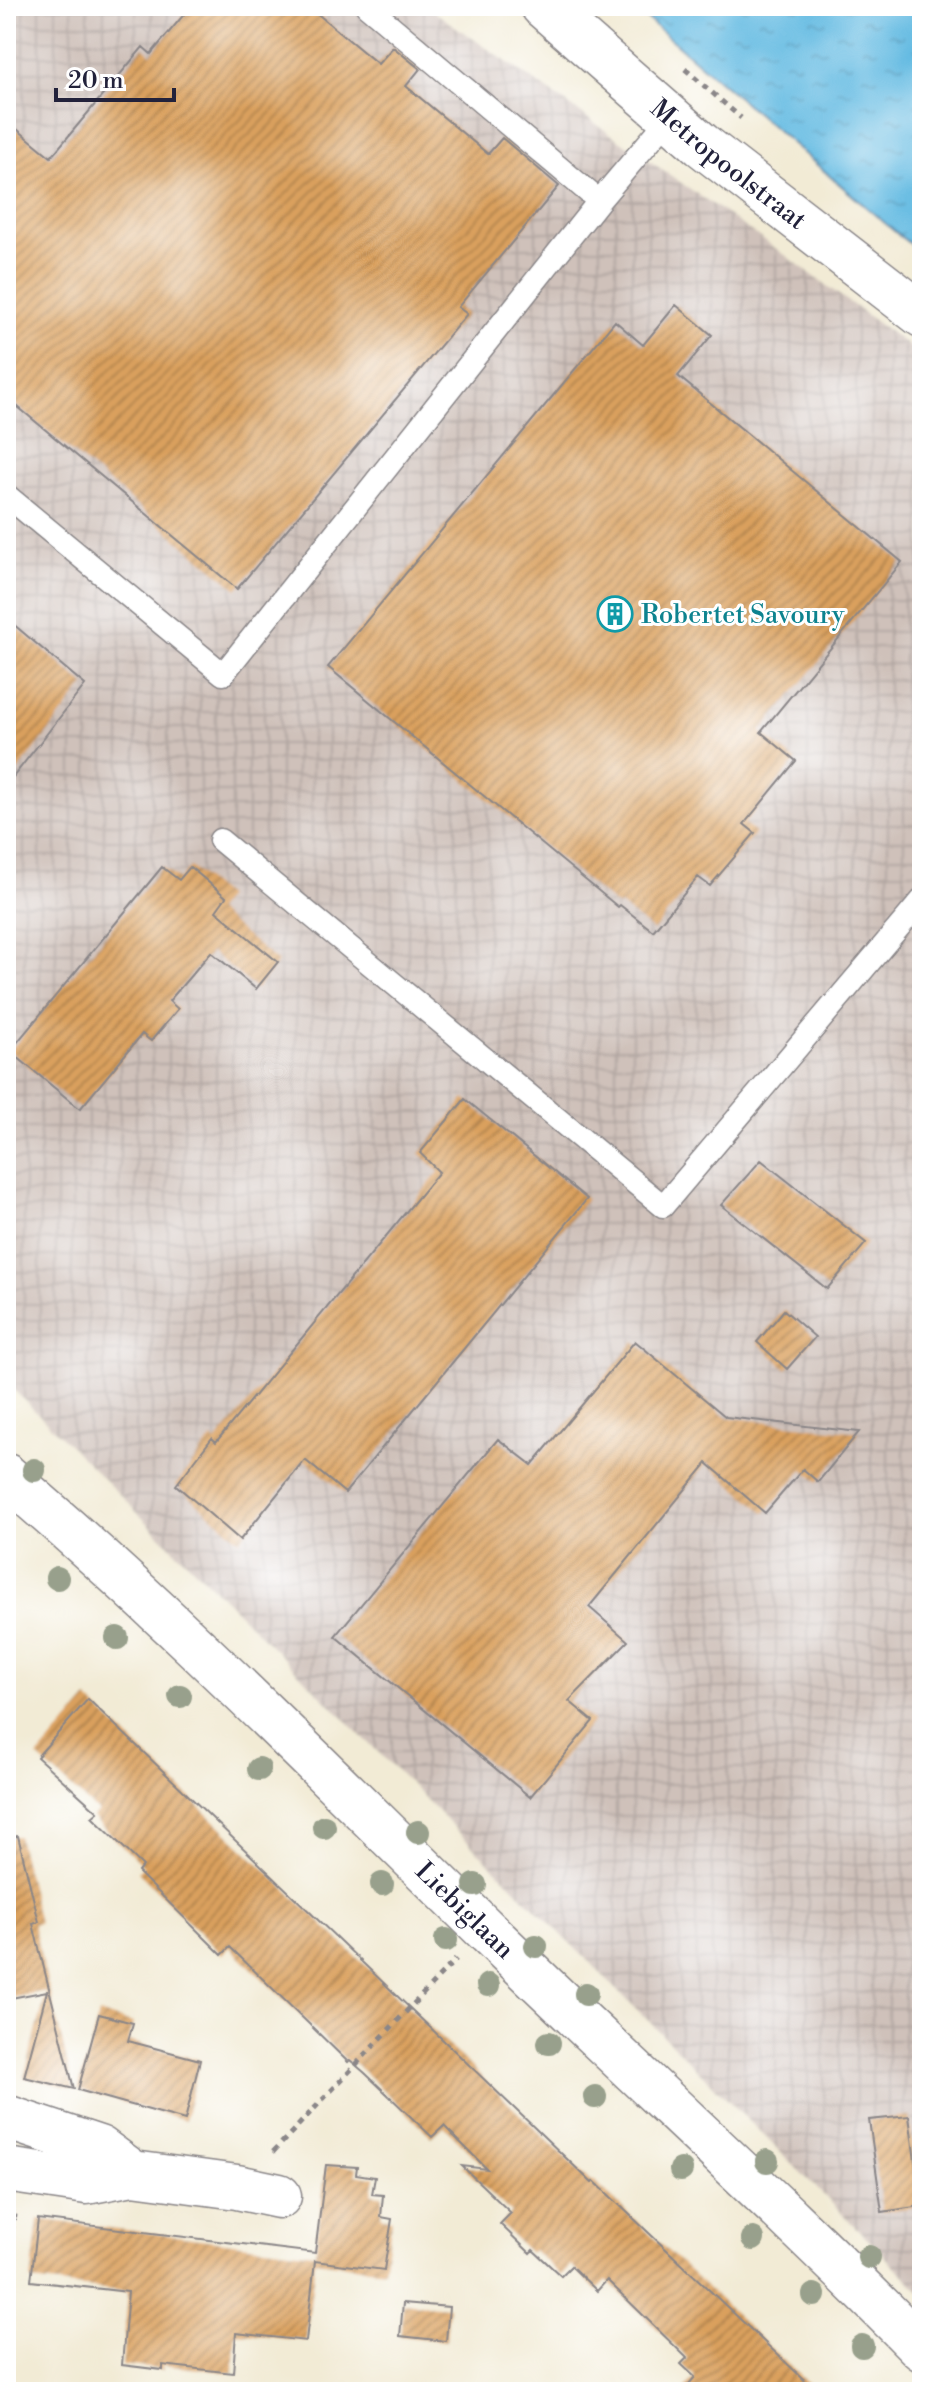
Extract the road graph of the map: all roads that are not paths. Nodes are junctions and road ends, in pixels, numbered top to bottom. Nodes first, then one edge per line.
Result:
1 (367, 6) edge
2 (543, 6) edge
3 (670, 117) junction
4 (599, 201) junction
5 (922, 315) edge
6 (6, 495) edge
7 (220, 840) dead end
8 (922, 900) edge
9 (6, 1476) edge
10 (6, 2117) edge
11 (12, 2171) edge
12 (133, 2173) junction
13 (279, 2196) dead end
14 (922, 2349) edge

1 - 4 lane
2 - 3 street, Metropoolstraat
3 - 4 lane
3 - 5 street, Metropoolstraat
4 - 6 lane
7 - 8 lane
9 - 14 street, Liebiglaan
10 - 12 street
11 - 12 street
12 - 13 street

